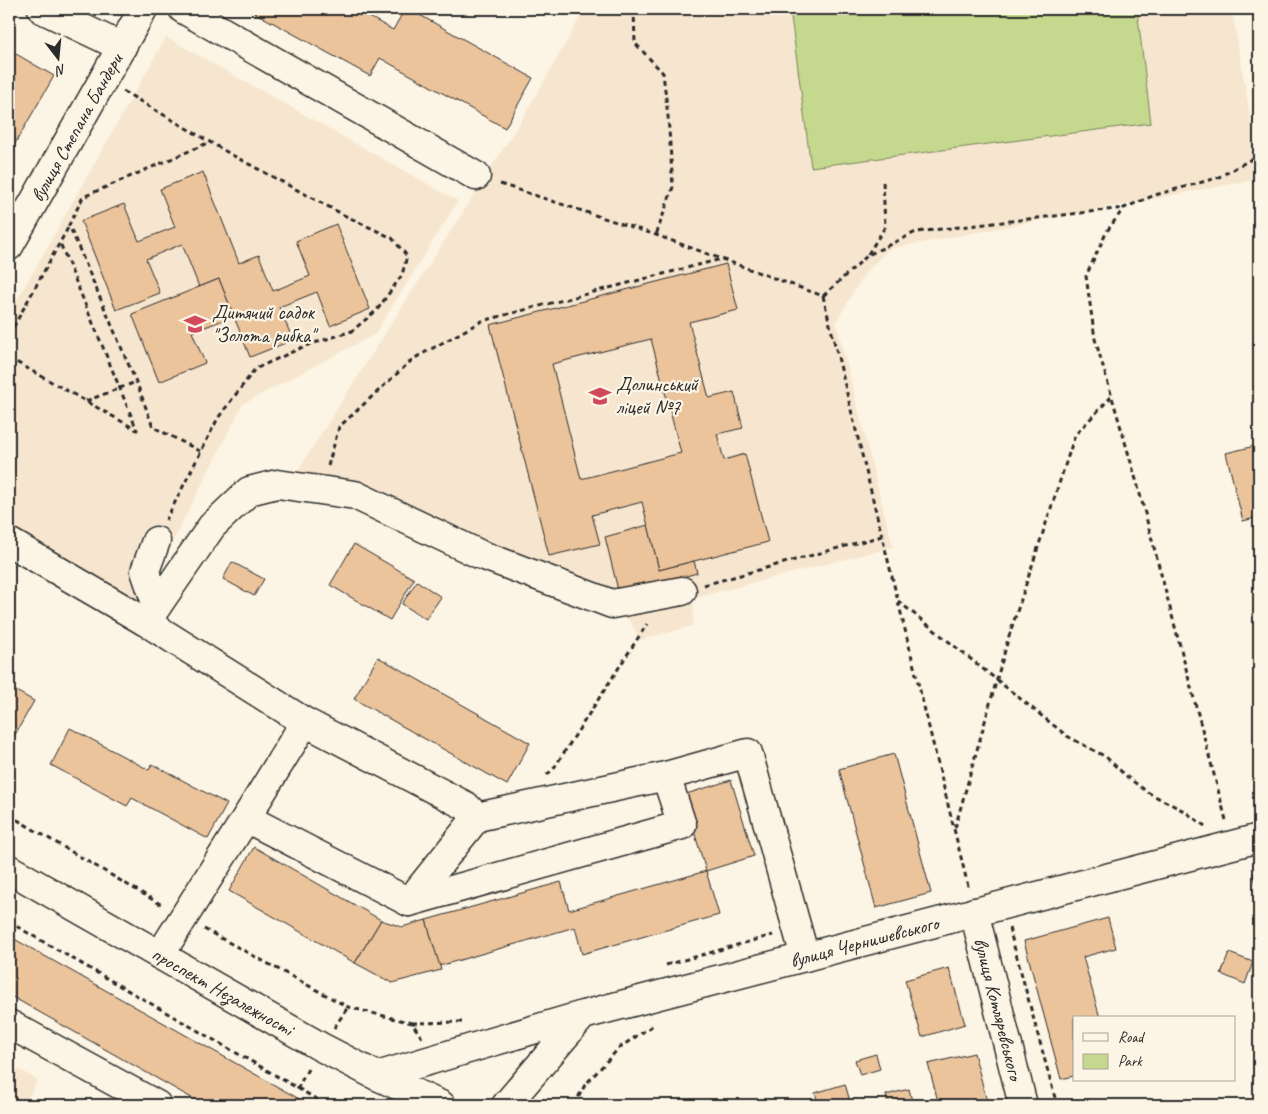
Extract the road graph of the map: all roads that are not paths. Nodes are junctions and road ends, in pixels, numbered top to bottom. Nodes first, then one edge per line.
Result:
1 (42, 9) edge
2 (143, 9) edge
3 (183, 9) edge
4 (122, 46) junction
5 (476, 176) road end
6 (9, 246) edge
7 (156, 541) road end
8 (9, 542) edge
9 (682, 591) road end
10 (151, 614) junction
11 (305, 722) junction
12 (666, 776) junction
13 (477, 817) junction
14 (246, 818) junction
15 (1259, 838) edge
16 (9, 869) edge
17 (410, 902) junction
18 (974, 912) junction
19 (160, 955) junction
20 (805, 957) junction
21 (584, 1015) junction
22 (9, 1024) edge
23 (376, 1076) junction
24 (157, 1105) edge
25 (441, 1105) edge
26 (506, 1105) edge
27 (1023, 1105) edge

1 - 4 street
2 - 4 street, вулиця Степана Бандери
3 - 5 street
4 - 6 street, вулиця Степана Бандери
7 - 10 street
8 - 10 street
9 - 10 street
10 - 11 street
11 - 13 street
11 - 14 street
12 - 13 street
12 - 17 street
12 - 20 street
13 - 17 street
14 - 17 street
14 - 19 street
15 - 18 street, вулиця Чернишевського
16 - 19 street, проспект Незалежності
18 - 20 street, вулиця Чернишевського
18 - 27 street, вулиця Котляревського
19 - 23 street, проспект Незалежності
20 - 21 street, вулиця Чернишевського
21 - 23 street, вулиця Чернишевського
21 - 26 street
22 - 24 street
23 - 25 street, проспект Незалежності

